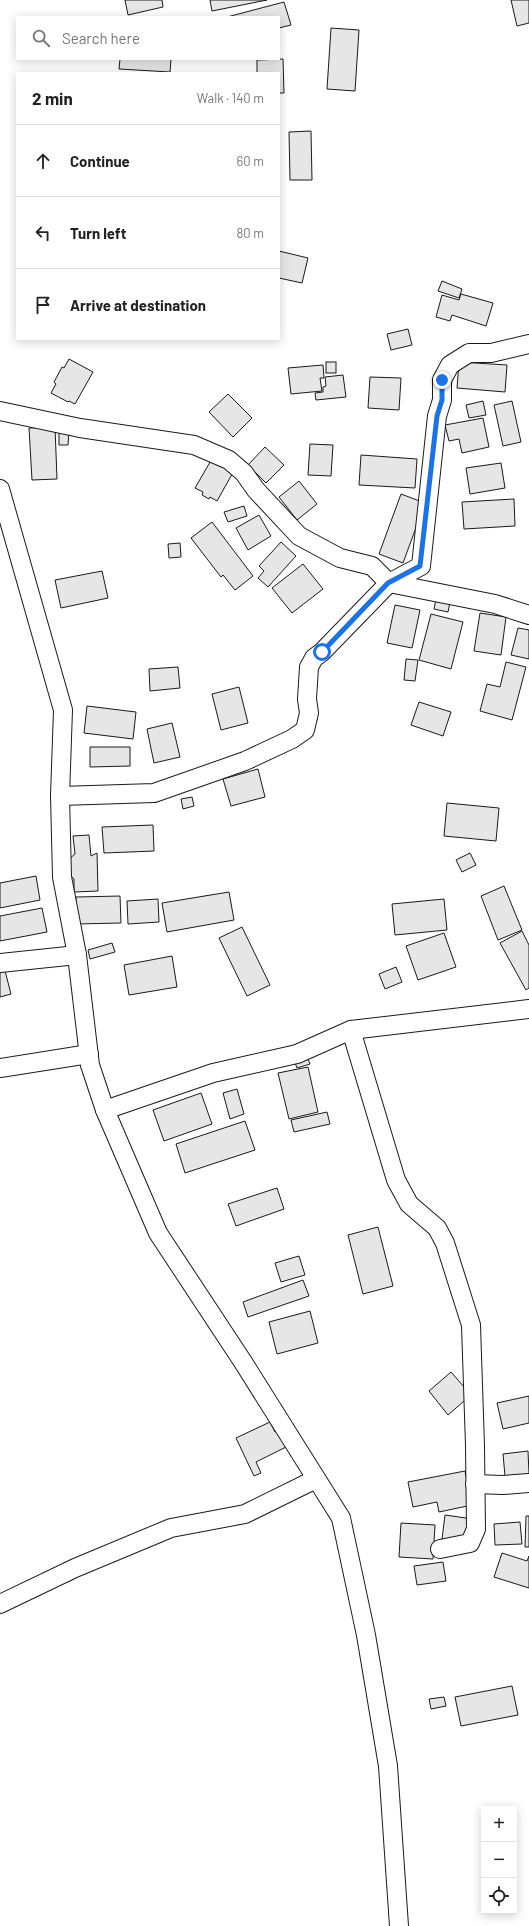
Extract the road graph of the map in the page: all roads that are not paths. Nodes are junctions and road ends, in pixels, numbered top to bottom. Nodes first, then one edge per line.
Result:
1 (529, 344) edge
2 (0, 411) edge
3 (0, 489) edge
4 (388, 583) junction
5 (529, 615) edge
6 (60, 796) junction
7 (77, 955) junction
8 (0, 963) edge
9 (529, 1009) edge
10 (351, 1030) junction
11 (89, 1054) junction
12 (0, 1068) edge
13 (105, 1110) junction
14 (316, 1479) junction
15 (529, 1483) edge
16 (476, 1484) junction
17 (440, 1549) dead end
18 (0, 1604) edge
19 (399, 1926) edge

1 - 4 street
2 - 4 street
3 - 6 street
4 - 5 street
4 - 6 street
6 - 7 street
7 - 8 street
7 - 11 street
9 - 10 street
10 - 13 street
10 - 16 street
11 - 12 street
11 - 13 street
13 - 14 street
14 - 18 street
14 - 19 street
15 - 16 street
16 - 17 street

